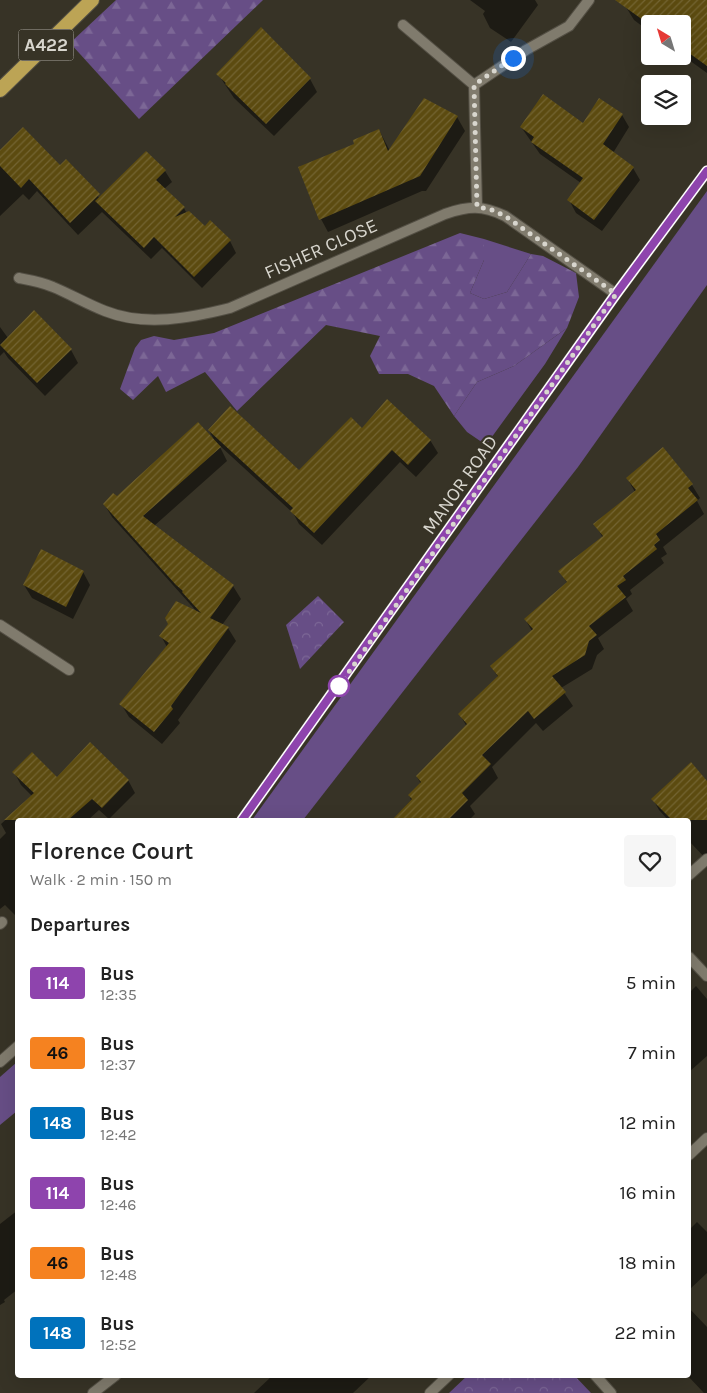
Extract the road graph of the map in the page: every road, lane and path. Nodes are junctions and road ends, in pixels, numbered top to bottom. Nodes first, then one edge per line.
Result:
1 (92, 0) edge
2 (589, 0) edge
3 (403, 25) dead end
4 (474, 85) junction
5 (0, 90) edge
6 (707, 171) edge
7 (477, 207) junction
8 (19, 278) dead end
9 (616, 294) junction
10 (0, 625) edge
11 (69, 670) dead end
12 (243, 818) edge
13 (707, 859) edge
14 (691, 874) edge
15 (691, 959) edge
16 (707, 976) edge
17 (15, 1049) edge
18 (0, 1062) edge
19 (707, 1138) edge
20 (691, 1153) edge
21 (112, 1378) edge
22 (446, 1378) edge
23 (597, 1378) edge
24 (94, 1393) edge
25 (430, 1393) edge
26 (611, 1393) edge

1 - 5 highway, A422
2 - 4 street
3 - 4 street
4 - 7 street
6 - 9 street, MANOR ROAD
7 - 8 street, FISHER CLOSE
7 - 9 street, FISHER CLOSE
9 - 12 street, MANOR ROAD
10 - 11 street
13 - 14 street
15 - 16 street
17 - 18 street
19 - 20 street
21 - 24 street
22 - 25 street
23 - 26 street

